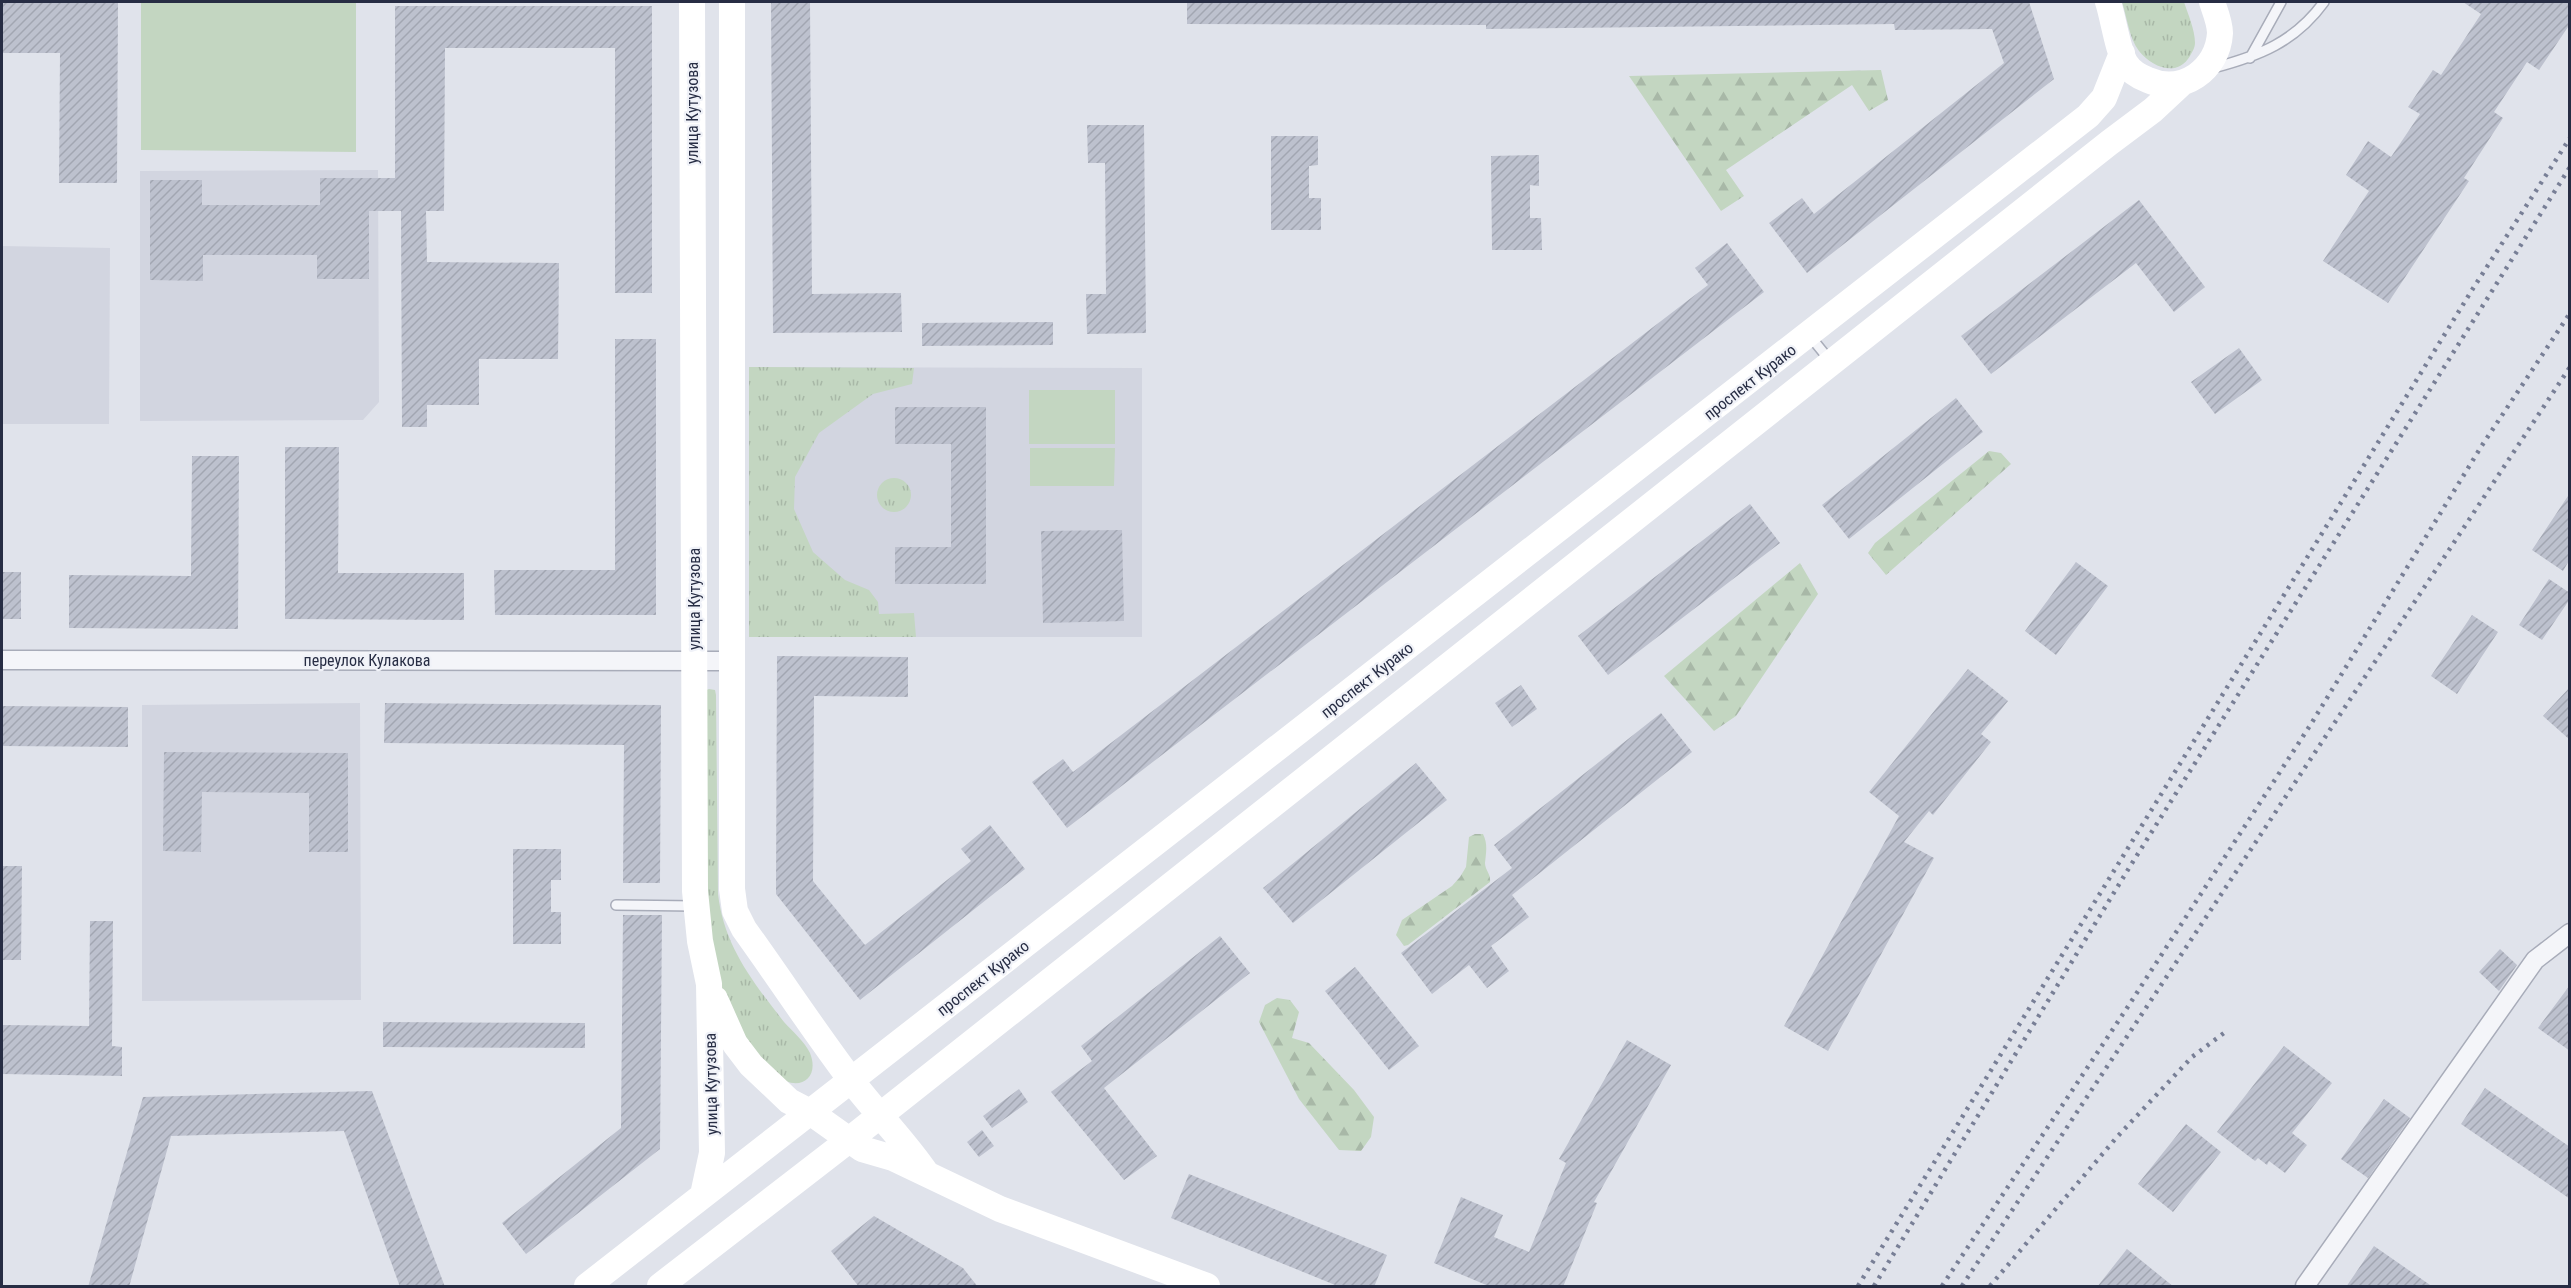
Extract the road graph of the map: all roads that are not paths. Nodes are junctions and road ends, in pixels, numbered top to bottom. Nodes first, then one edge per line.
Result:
1 (692, 2) edge
2 (732, 2) edge
3 (2108, 2) edge
4 (2212, 2) edge
5 (2281, 2) edge
6 (2324, 2) edge
7 (2122, 53) junction
8 (2250, 58) junction
9 (2205, 70) junction
10 (2182, 83) junction
11 (1810, 336) junction
12 (1832, 364) junction
13 (2, 660) edge
14 (695, 661) junction
15 (732, 661) junction
16 (616, 905) dead end
17 (696, 906) junction
18 (2570, 933) edge
19 (709, 984) junction
20 (851, 1080) junction
21 (810, 1112) junction
22 (879, 1116) junction
23 (849, 1140) junction
24 (927, 1174) junction
25 (703, 1195) junction
26 (587, 1287) edge
27 (660, 1287) edge
28 (1207, 1287) edge
29 (2305, 1287) edge

1 - 14 main road, улица Кутузова
2 - 15 main road
3 - 7 main road
4 - 9 main road
5 - 8 lane
6 - 8 lane
7 - 10 main road
7 - 11 main road, проспект Курако
8 - 9 lane
9 - 10 main road
10 - 12 main road
11 - 12 lane
11 - 20 main road, проспект Курако
12 - 22 main road
13 - 14 street, переулок Кулакова
14 - 15 street, переулок Кулакова
14 - 17 main road, улица Кутузова
15 - 20 main road
16 - 17 lane
17 - 19 main road, улица Кутузова
18 - 29 street
19 - 21 main road
19 - 25 main road, улица Кутузова
20 - 21 main road, проспект Курако
20 - 22 main road
21 - 23 main road
21 - 25 main road, проспект Курако
22 - 23 main road
22 - 24 main road
23 - 24 main road
23 - 27 main road
24 - 28 main road
25 - 26 main road, проспект Курако

